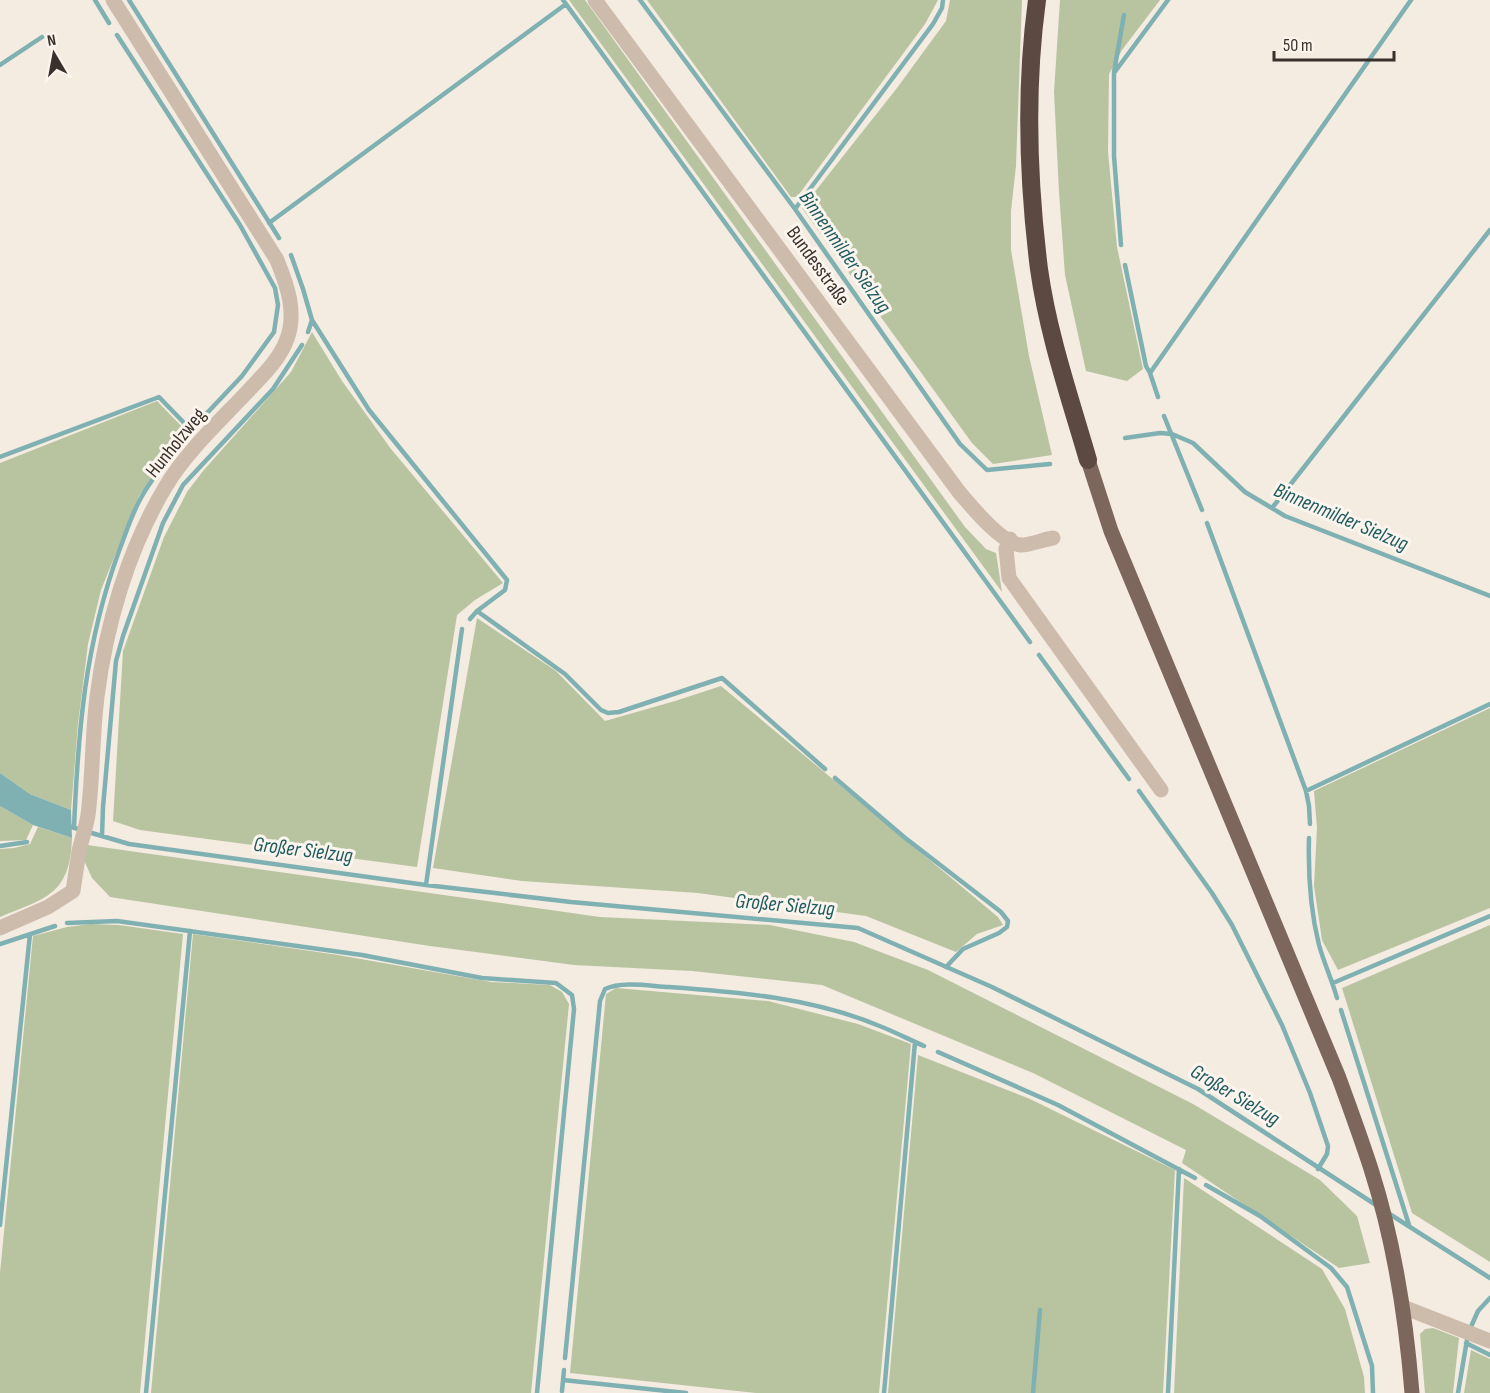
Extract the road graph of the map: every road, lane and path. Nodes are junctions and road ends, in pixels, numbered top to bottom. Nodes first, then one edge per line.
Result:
1 (113, 0) edge
2 (595, 0) edge
3 (1037, 0) edge
4 (1088, 460) joint
5 (1053, 537) dead end
6 (1015, 542) junction
7 (1161, 790) dead end
8 (0, 928) edge
9 (1403, 1307) junction
10 (1490, 1341) edge
11 (1412, 1393) edge

1 - 8 street, Hunholzweg
2 - 6 street, Bundesstraße
3 - 4 highway
4 - 9 main road
5 - 6 street
6 - 7 street
9 - 10 street
9 - 11 main road

